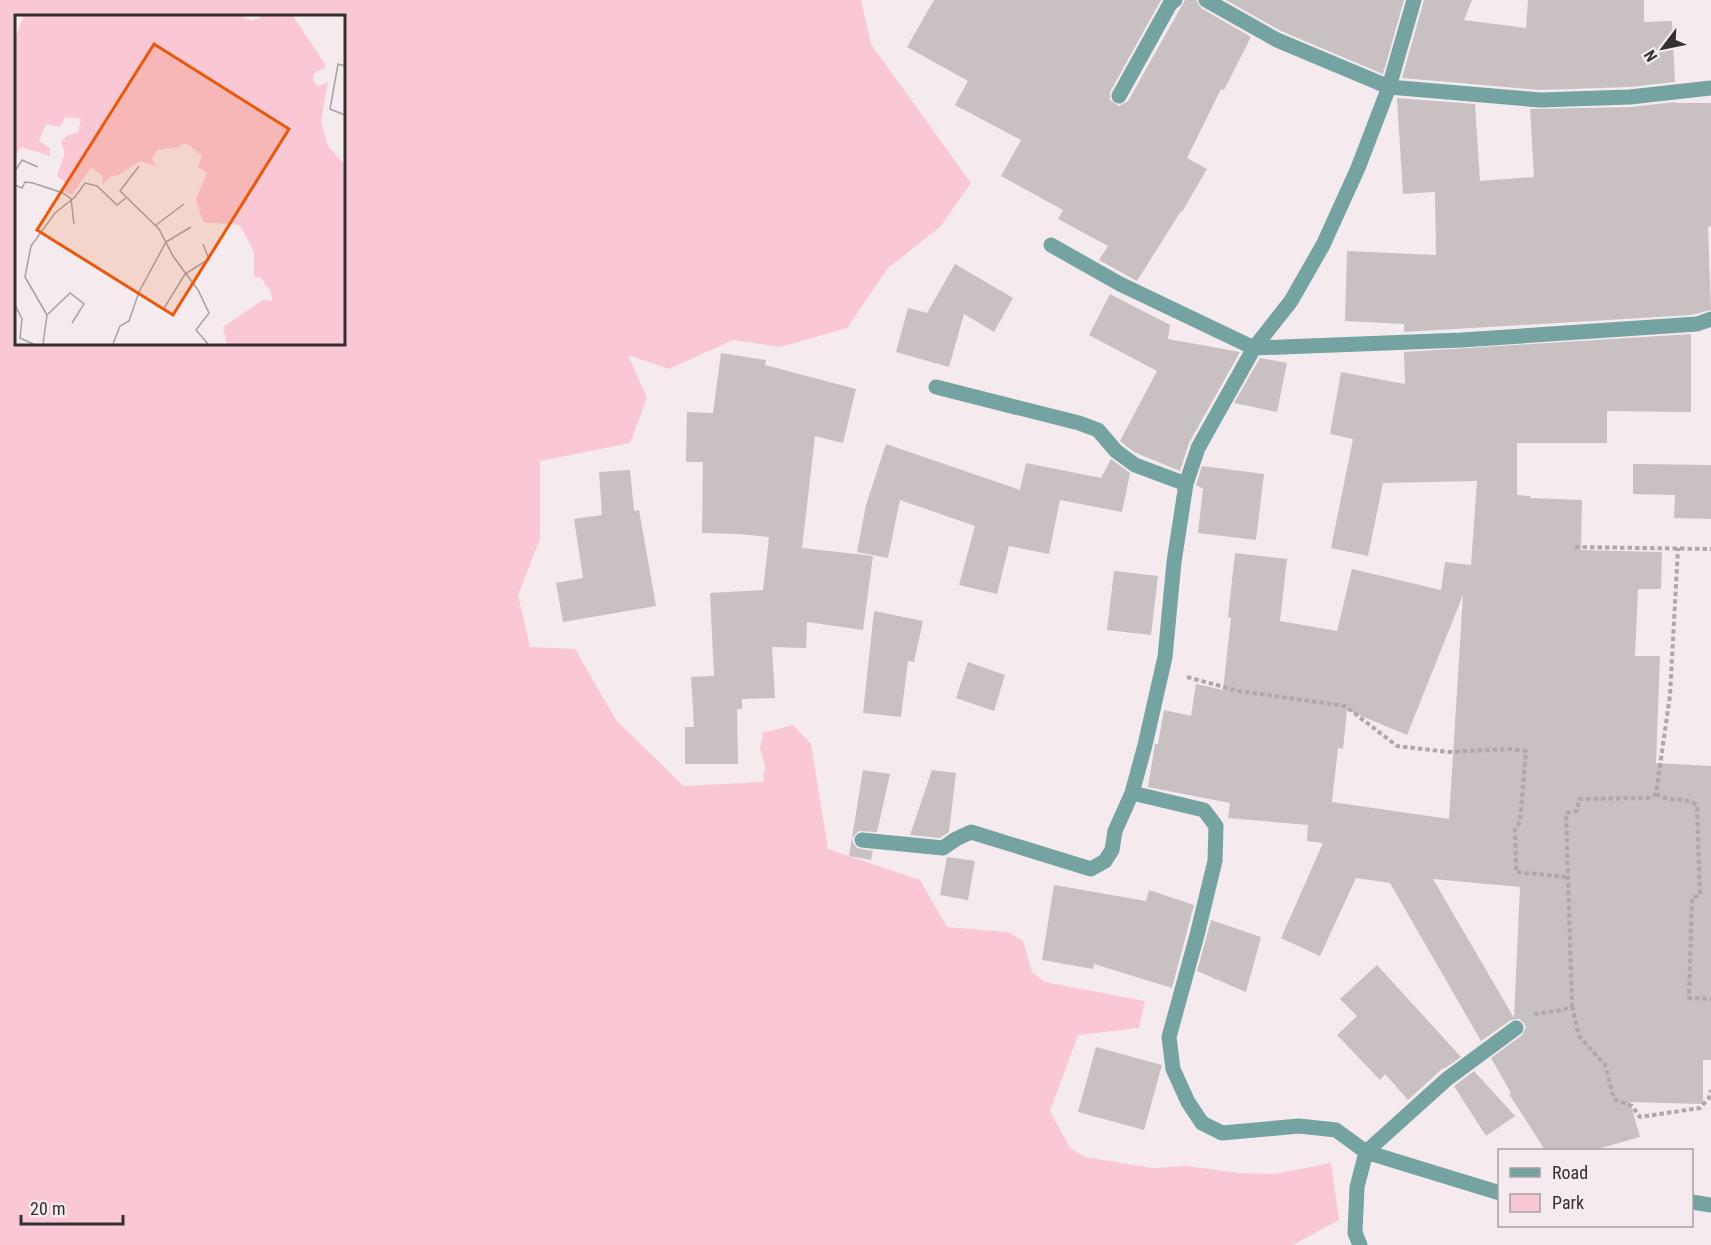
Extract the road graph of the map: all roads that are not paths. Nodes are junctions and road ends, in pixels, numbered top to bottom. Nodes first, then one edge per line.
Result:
1 (1175, 0) edge
2 (1206, 0) edge
3 (1414, 0) edge
4 (1389, 87) junction
5 (1711, 88) edge
6 (1119, 96) dead end
7 (1051, 245) dead end
8 (1711, 319) edge
9 (1254, 348) junction
10 (936, 387) dead end
11 (1186, 484) junction
12 (1132, 793) junction
13 (862, 840) dead end
14 (1516, 1028) road end
15 (1366, 1152) junction
16 (1498, 1192) edge
17 (1693, 1202) edge
18 (1711, 1205) edge
19 (1360, 1245) edge

1 - 6 street
2 - 4 street
3 - 4 street
4 - 5 street
4 - 9 street
7 - 9 street
8 - 9 street
9 - 11 street
10 - 11 street
11 - 12 street
12 - 13 street
12 - 15 street
14 - 15 street
15 - 16 street
15 - 19 street
17 - 18 street

